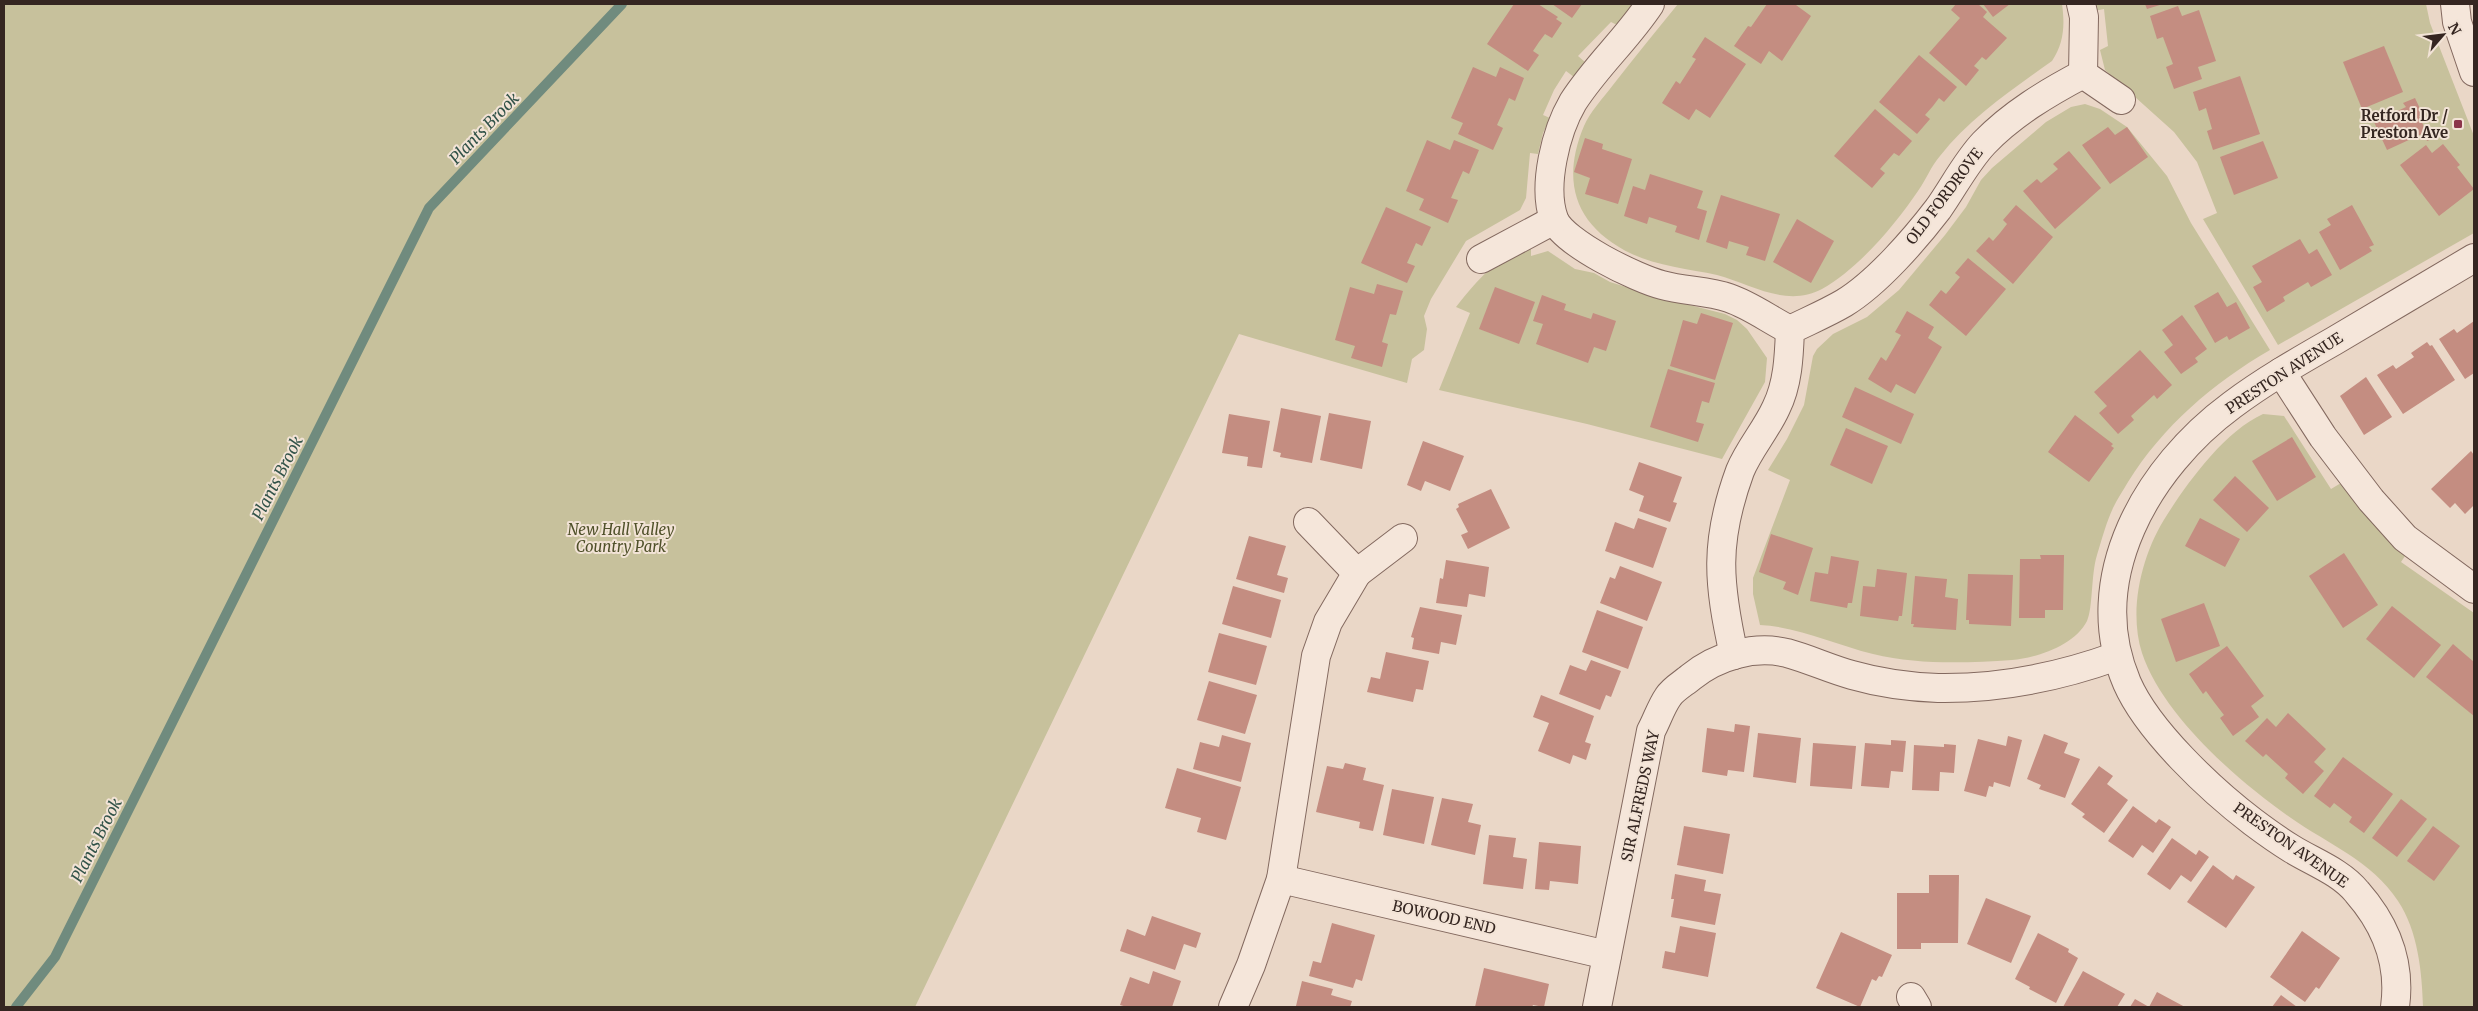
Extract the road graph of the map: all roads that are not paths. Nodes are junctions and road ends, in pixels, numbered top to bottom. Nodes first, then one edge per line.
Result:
1 (1650, 4) edge
2 (2081, 4) edge
3 (2455, 4) edge
4 (2474, 72) edge
5 (2083, 74) junction
6 (2121, 100) dead end
7 (1554, 220) junction
8 (2474, 258) edge
9 (1481, 259) dead end
10 (1790, 330) junction
11 (2280, 372) junction
12 (1308, 522) dead end
13 (1403, 538) dead end
14 (1357, 572) junction
15 (2474, 589) edge
16 (1734, 654) junction
17 (2117, 656) junction
18 (1282, 879) junction
19 (1607, 954) junction
20 (1233, 1007) edge
21 (1597, 1007) edge
22 (2394, 1007) edge

1 - 7 street
2 - 5 street
3 - 4 street
5 - 6 street
5 - 10 street, OLD FORDROVE
7 - 9 street
7 - 10 street
8 - 11 street, PRESTON AVENUE
10 - 16 street
11 - 15 street
11 - 17 street, PRESTON AVENUE
12 - 14 street
13 - 14 street
14 - 18 street
16 - 17 street, SIR ALFREDS WAY
16 - 19 street, SIR ALFREDS WAY
17 - 22 street, PRESTON AVENUE
18 - 19 street, BOWOOD END
18 - 20 street
19 - 21 street, SIR ALFREDS WAY

